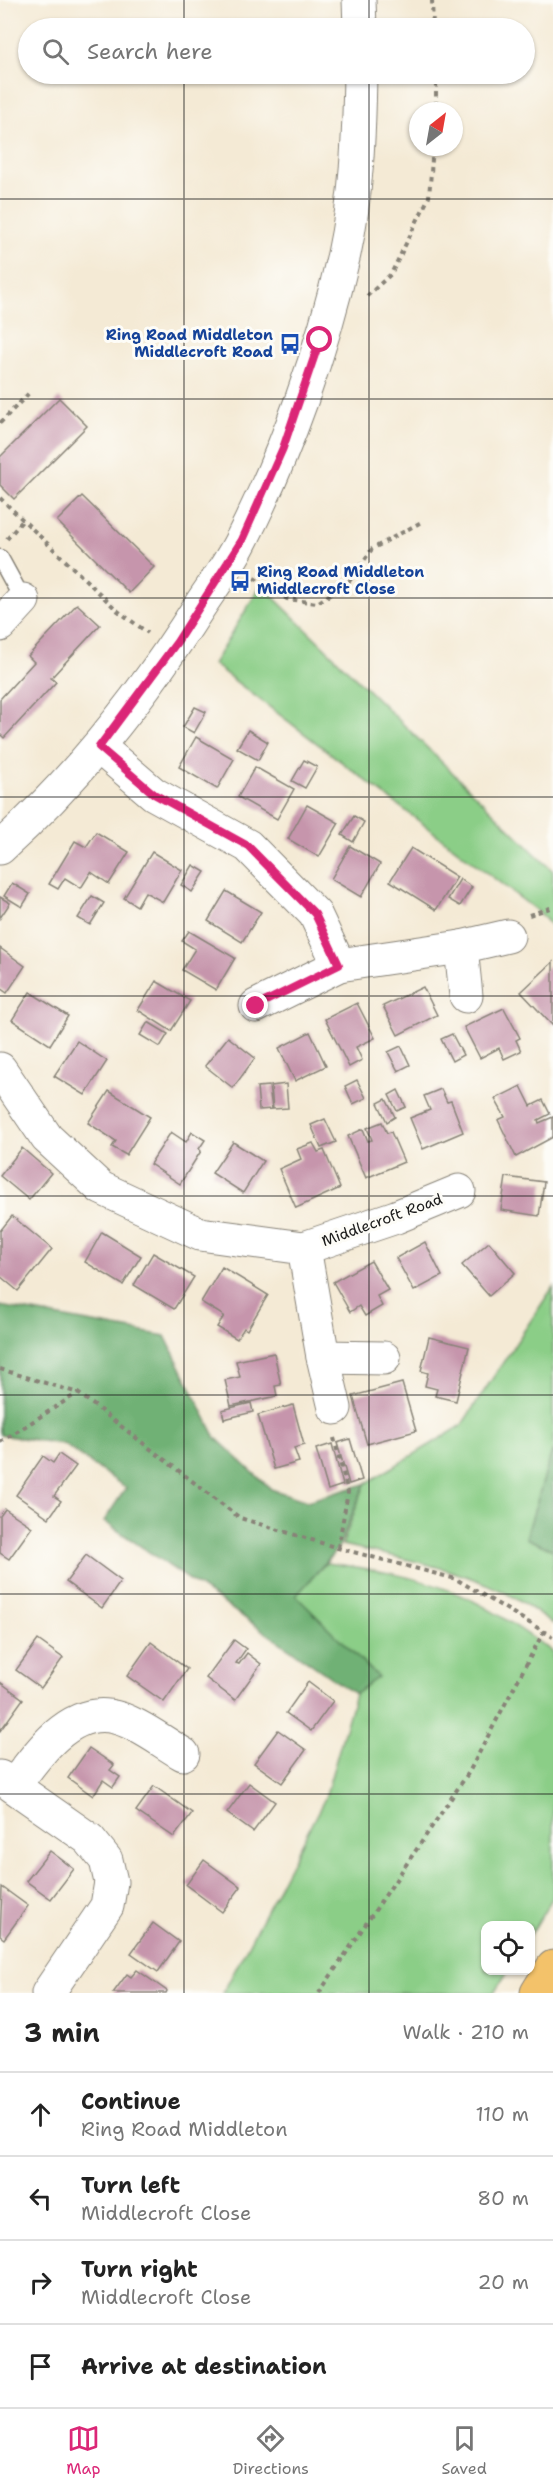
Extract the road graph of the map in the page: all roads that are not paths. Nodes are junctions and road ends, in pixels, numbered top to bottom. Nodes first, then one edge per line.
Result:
1 (359, 0) edge
2 (360, 18) edge
3 (360, 84) edge
4 (0, 558) edge
5 (23, 600) joint
6 (0, 625) edge
7 (99, 747) junction
8 (0, 848) edge
9 (508, 936) dead end
10 (460, 947) junction
11 (339, 965) junction
12 (466, 996) dead end
13 (256, 1006) dead end
14 (2, 1078) edge
15 (459, 1191) dead end
16 (304, 1248) junction
17 (323, 1357) junction
18 (384, 1358) dead end
19 (335, 1408) road end
20 (183, 1754) dead end
21 (7, 1782) edge
22 (553, 1967) edge
23 (48, 1993) edge
24 (537, 1993) edge

1 - 2 street
3 - 7 street
4 - 5 lane
5 - 6 street
7 - 8 street
7 - 11 street
9 - 10 street
10 - 11 street
10 - 12 street
11 - 13 street
14 - 16 street, Middlecroft Road
15 - 16 street, Middlecroft Road
16 - 17 street, Middlecroft Road
17 - 18 street
17 - 19 street, Middlecroft Road
20 - 21 street
21 - 23 street
22 - 24 highway

